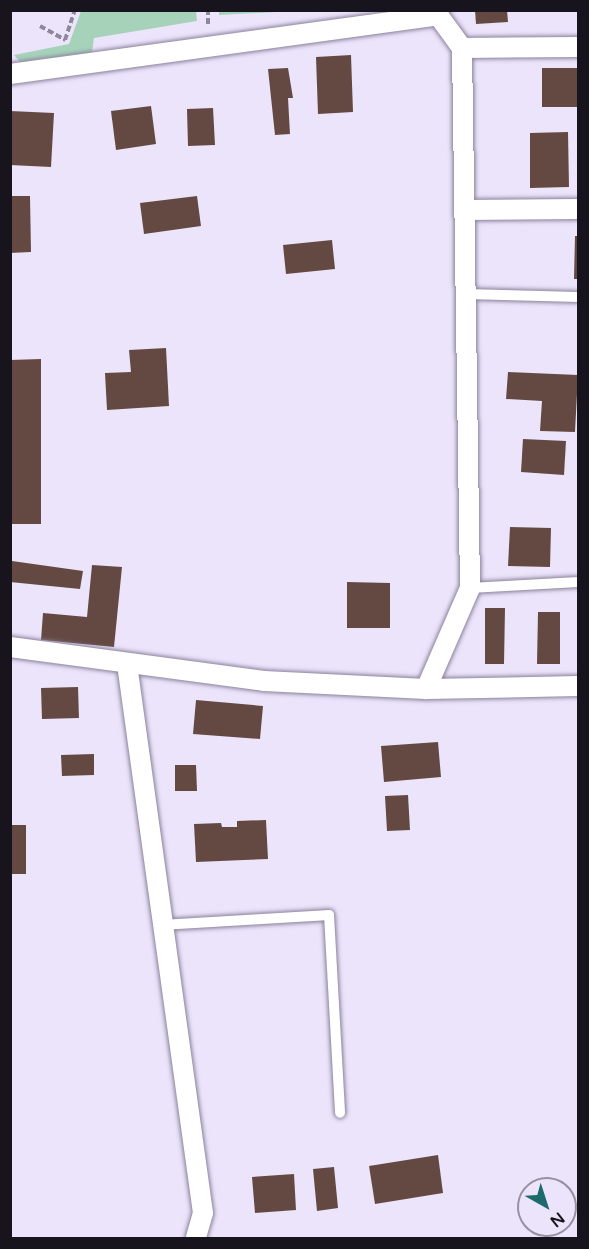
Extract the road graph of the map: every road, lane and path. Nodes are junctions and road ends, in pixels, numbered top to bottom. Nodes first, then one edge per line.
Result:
1 (75, 10) edge
2 (208, 10) edge
3 (438, 13) edge
4 (208, 24) dead end
5 (40, 26) dead end
6 (579, 47) edge
7 (462, 48) junction
8 (10, 74) edge
9 (579, 208) edge
10 (464, 210) junction
11 (466, 294) junction
12 (579, 297) edge
13 (579, 582) edge
14 (471, 588) junction
15 (10, 647) edge
16 (127, 664) junction
17 (579, 686) edge
18 (426, 689) junction
19 (162, 925) junction
20 (340, 1113) dead end
21 (196, 1239) edge

1 - 5 path
2 - 4 path
3 - 7 street
3 - 8 street
6 - 7 street
7 - 10 street
9 - 10 street
10 - 11 street
11 - 12 lane
11 - 14 street
13 - 14 lane
14 - 18 street
15 - 16 street
16 - 18 street
16 - 19 street
17 - 18 street
19 - 20 lane
19 - 21 street

